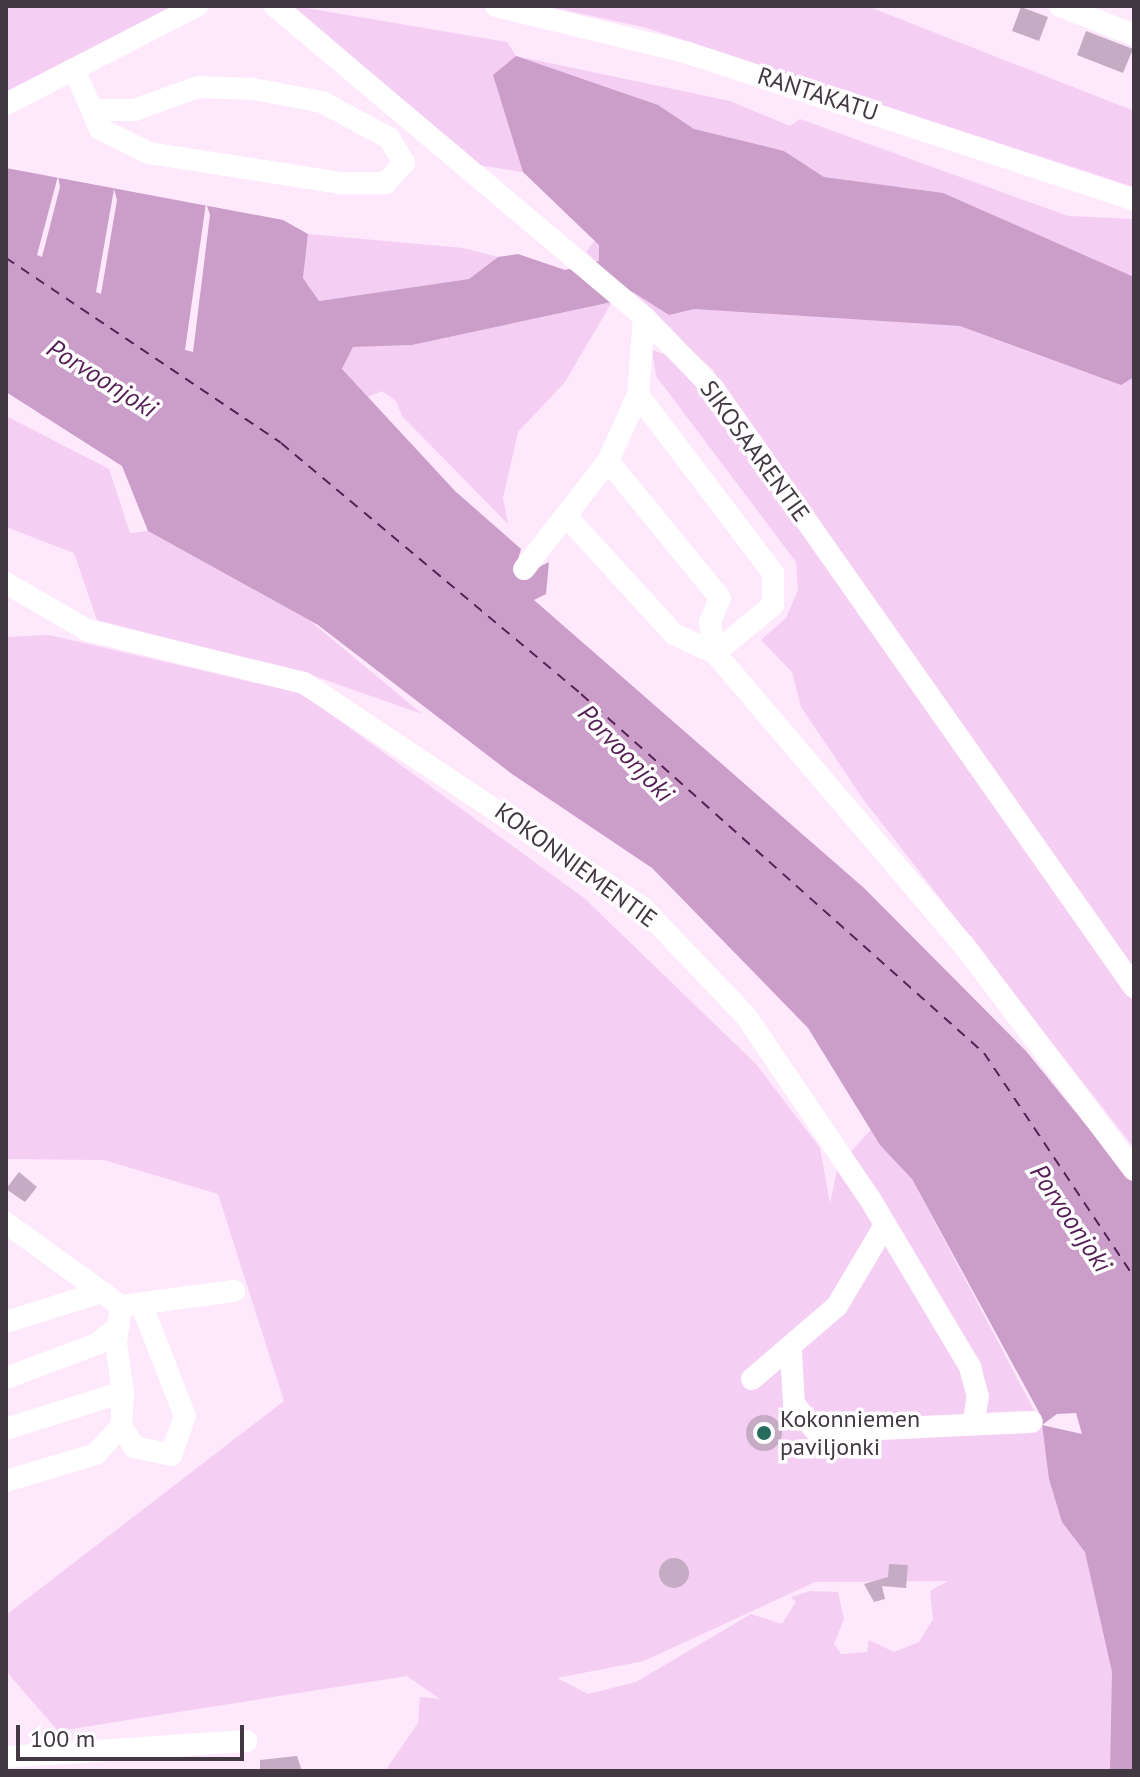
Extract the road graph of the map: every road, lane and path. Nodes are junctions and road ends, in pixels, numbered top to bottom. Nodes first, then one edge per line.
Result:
1 (197, 6) edge
2 (275, 6) edge
3 (496, 6) edge
4 (1060, 6) edge
5 (1134, 35) edge
6 (74, 69) junction
7 (6, 104) edge
8 (98, 110) junction
9 (1134, 200) edge
10 (636, 310) junction
11 (638, 395) junction
12 (608, 461) junction
13 (567, 517) junction
14 (524, 569) dead end
15 (6, 583) edge
16 (715, 653) junction
17 (1134, 987) edge
18 (1134, 1170) edge
19 (6, 1223) edge
20 (884, 1227) junction
21 (234, 1291) dead end
22 (102, 1292) junction
23 (127, 1312) junction
24 (6, 1322) edge
25 (791, 1352) junction
26 (6, 1378) edge
27 (789, 1381) junction
28 (123, 1392) junction
29 (1032, 1422) dead end
30 (973, 1424) junction
31 (121, 1426) junction
32 (6, 1429) edge
33 (6, 1481) edge
34 (246, 1741) dead end
35 (6, 1757) edge

1 - 6 street
2 - 10 street, SIKOSAARENTIE
3 - 9 street, RANTAKATU
4 - 5 street
6 - 7 street
6 - 8 street
8 - 8 street
10 - 11 street
10 - 17 street, SIKOSAARENTIE
11 - 12 street
11 - 16 street
12 - 13 street
12 - 16 street
13 - 14 street
13 - 16 street
15 - 20 street, KOKONNIEMENTIE
16 - 18 street
19 - 22 street
20 - 25 street
20 - 30 street, KOKONNIEMENTIE
21 - 23 street
22 - 23 street
22 - 24 street
23 - 26 street
23 - 28 street
23 - 31 street
25 - 27 street
25 - 27 street
27 - 30 street
28 - 31 street
28 - 32 street
29 - 30 street
31 - 33 street
34 - 35 street

